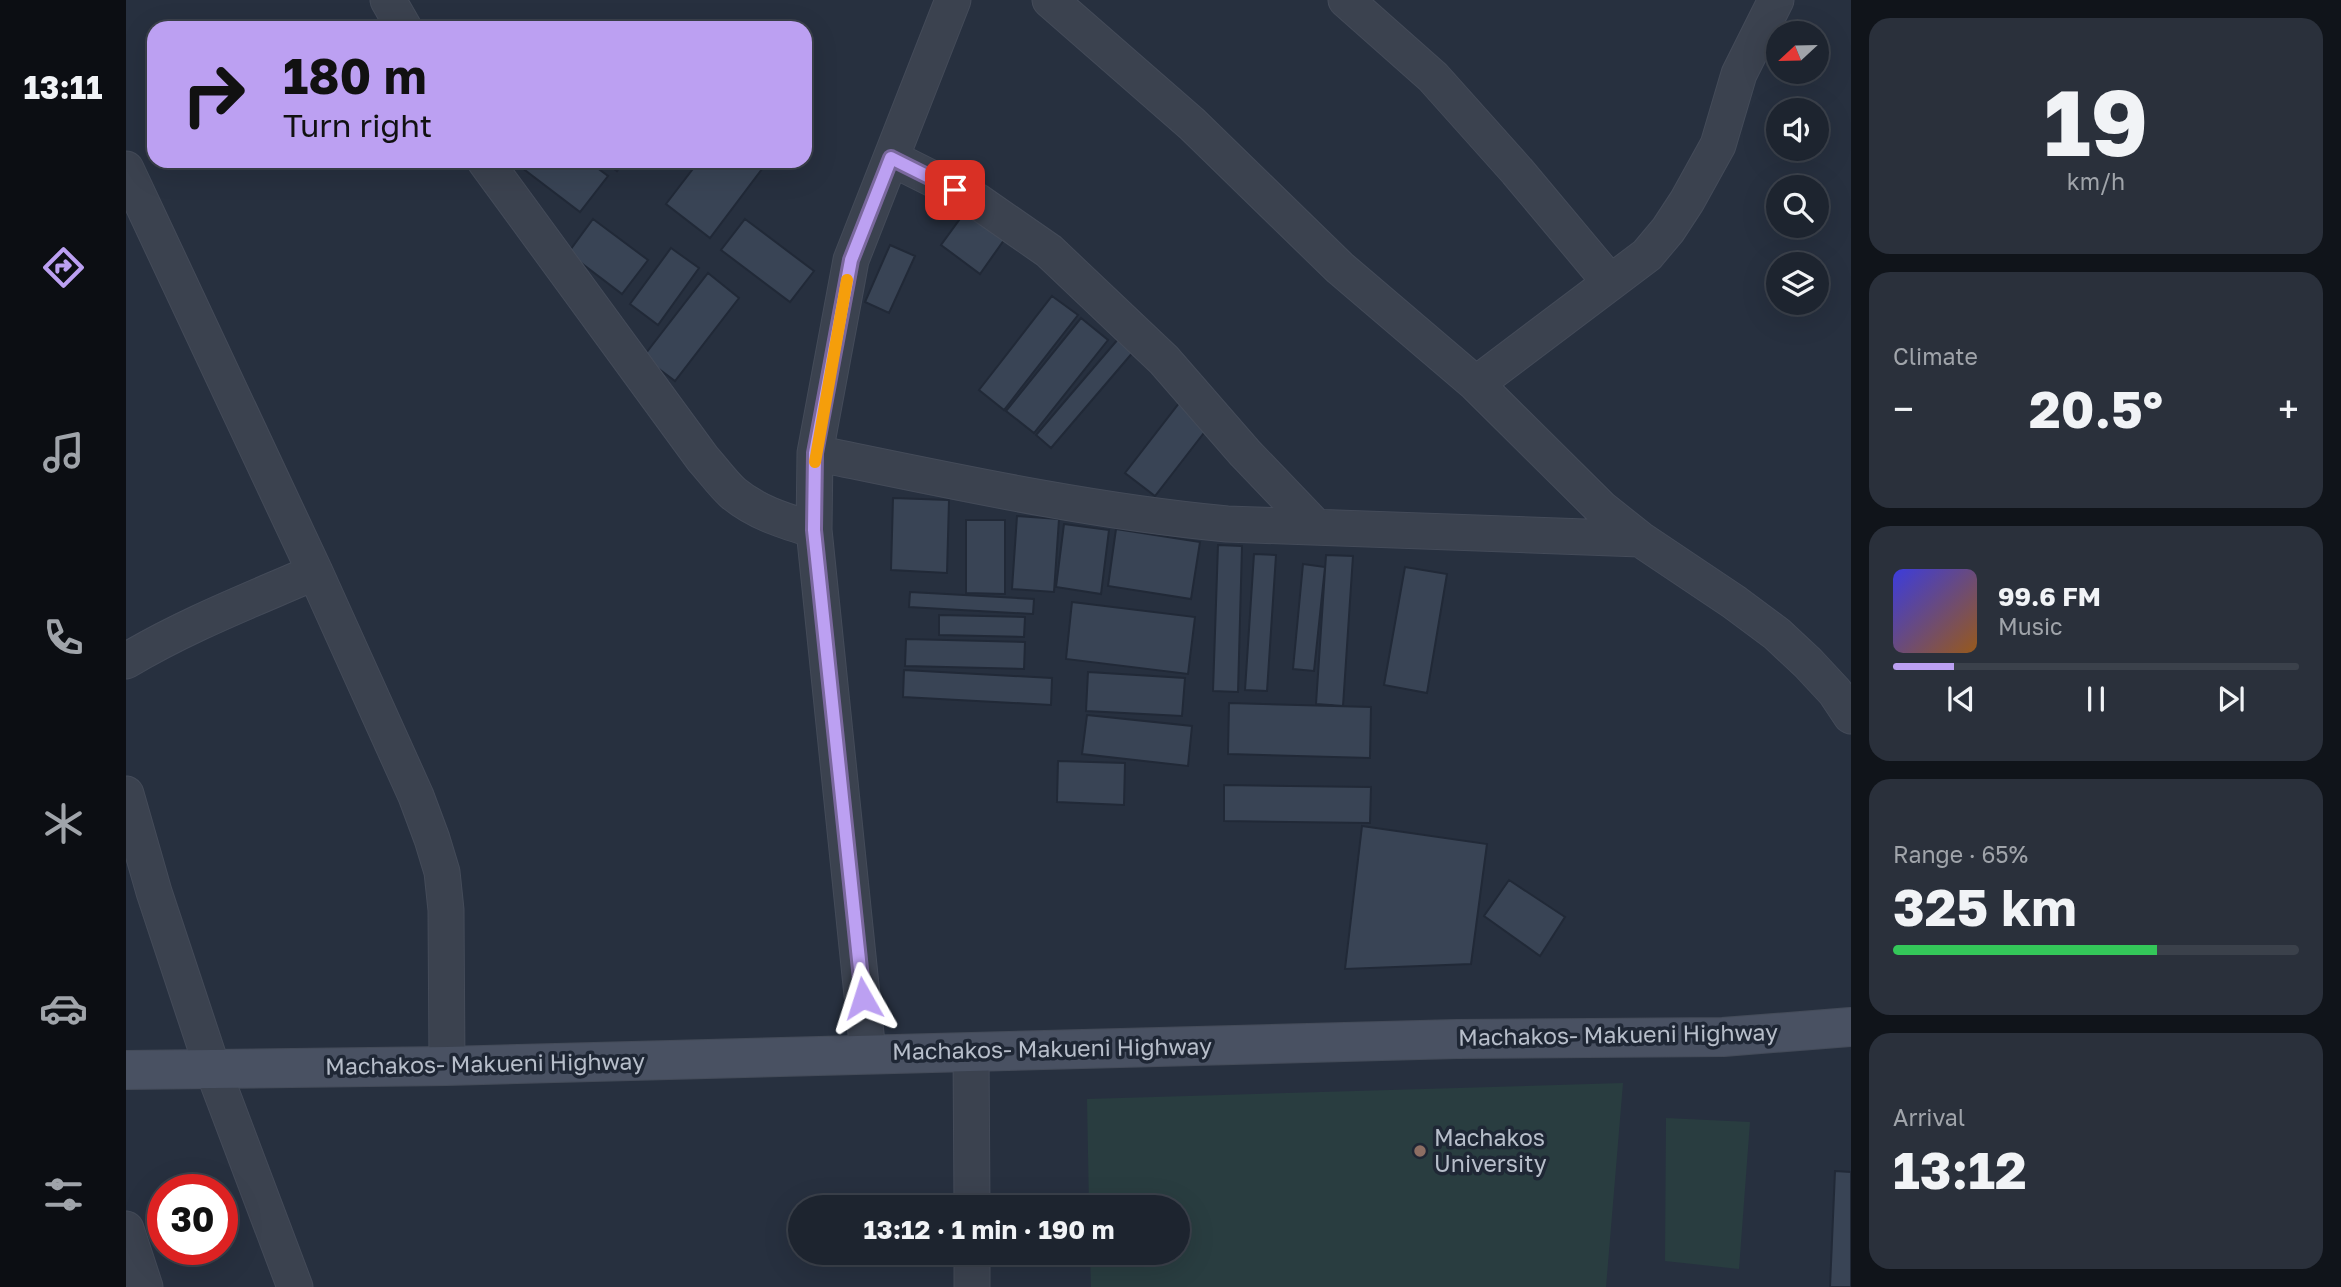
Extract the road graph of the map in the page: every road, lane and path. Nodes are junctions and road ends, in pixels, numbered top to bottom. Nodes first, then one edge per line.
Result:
1 (388, 0) edge
2 (953, 0) edge
3 (1050, 0) edge
4 (1346, 0) edge
5 (1776, 0) edge
6 (400, 21) edge
7 (891, 158) junction
8 (490, 168) edge
9 (126, 169) edge
10 (1610, 282) junction
11 (1476, 384) junction
12 (815, 453) junction
13 (1315, 526) junction
14 (814, 530) junction
15 (1640, 538) junction
16 (315, 572) junction
17 (126, 661) edge
18 (1851, 716) edge
19 (126, 794) edge
20 (1851, 1027) edge
21 (971, 1051) junction
22 (868, 1053) junction
23 (447, 1066) junction
24 (126, 1070) edge
25 (213, 1070) junction
26 (972, 1195) edge
27 (126, 1229) edge
28 (972, 1265) edge
29 (145, 1287) edge
30 (295, 1287) edge
31 (972, 1287) edge

1 - 6 street
2 - 7 street
3 - 11 street
4 - 10 street
5 - 10 street
7 - 12 street
7 - 13 street
8 - 14 street
9 - 16 street
10 - 11 street
11 - 15 street
12 - 13 street
12 - 14 street
13 - 15 street
14 - 22 street
15 - 18 street
16 - 17 street
16 - 23 street
19 - 25 street
20 - 21 main road, Machakos- Makueni Highway
21 - 22 main road, Machakos- Makueni Highway
21 - 26 street
22 - 23 main road, Machakos- Makueni Highway
23 - 25 main road, Machakos- Makueni Highway
24 - 25 main road, Machakos- Makueni Highway
25 - 30 street
27 - 29 street
28 - 31 street

